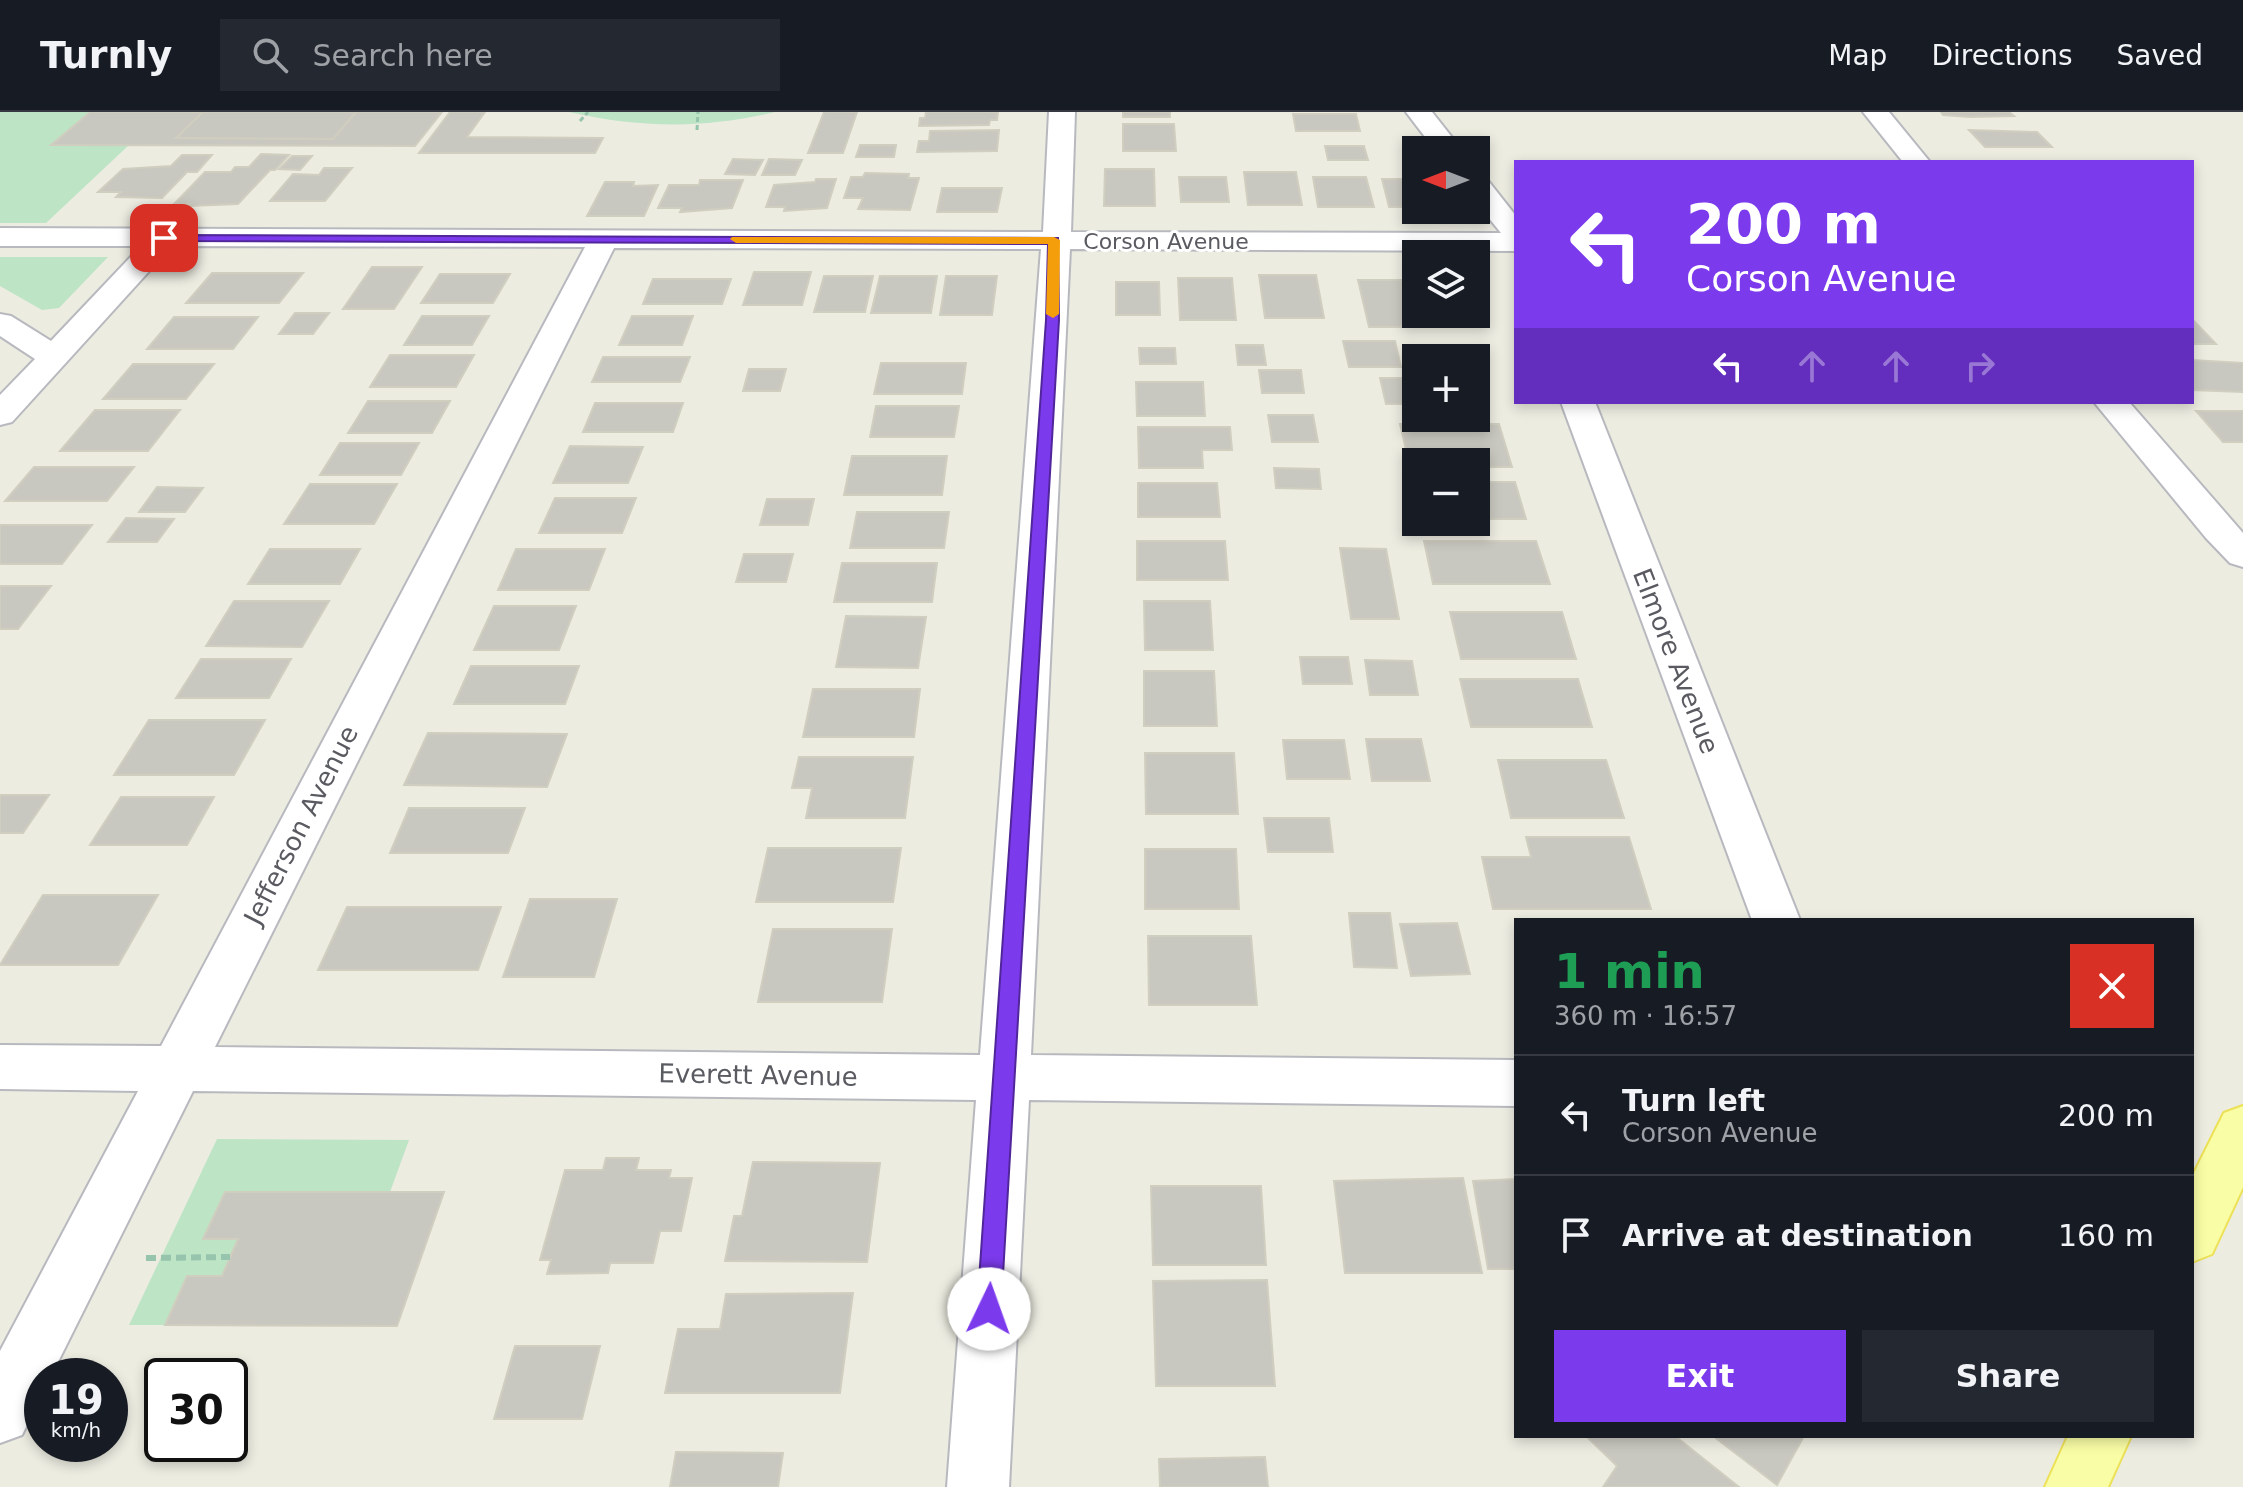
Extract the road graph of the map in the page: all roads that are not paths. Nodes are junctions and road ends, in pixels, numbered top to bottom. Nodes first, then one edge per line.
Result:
1 (1062, 112) edge
2 (1419, 112) edge
3 (1876, 112) edge
4 (1438, 136) edge
5 (1915, 160) edge
6 (1490, 202) edge
7 (1514, 232) edge
8 (0, 237) edge
9 (164, 238) junction
10 (604, 239) junction
11 (1054, 240) junction
12 (1514, 242) edge
13 (0, 323) edge
14 (54, 357) junction
15 (1579, 404) edge
16 (2113, 404) edge
17 (0, 415) edge
18 (2243, 555) edge
19 (1775, 918) edge
20 (0, 1067) edge
21 (175, 1069) junction
22 (1003, 1077) junction
23 (1514, 1083) edge
24 (2243, 1130) edge
25 (2194, 1231) edge
26 (0, 1413) edge
27 (978, 1487) edge

1 - 11 street
2 - 4 street
3 - 5 street
6 - 7 street
8 - 9 street, Corson Avenue
9 - 10 street, Corson Avenue
9 - 14 street
10 - 11 street, Corson Avenue
10 - 21 street, Jefferson Avenue
11 - 12 street, Corson Avenue
11 - 22 street
13 - 14 street
14 - 17 street
15 - 19 street, Elmore Avenue
16 - 18 street
20 - 21 street, Everett Avenue
21 - 22 street, Everett Avenue
21 - 26 street, Jefferson Avenue
22 - 23 street, Everett Avenue
22 - 27 street
24 - 25 main road

